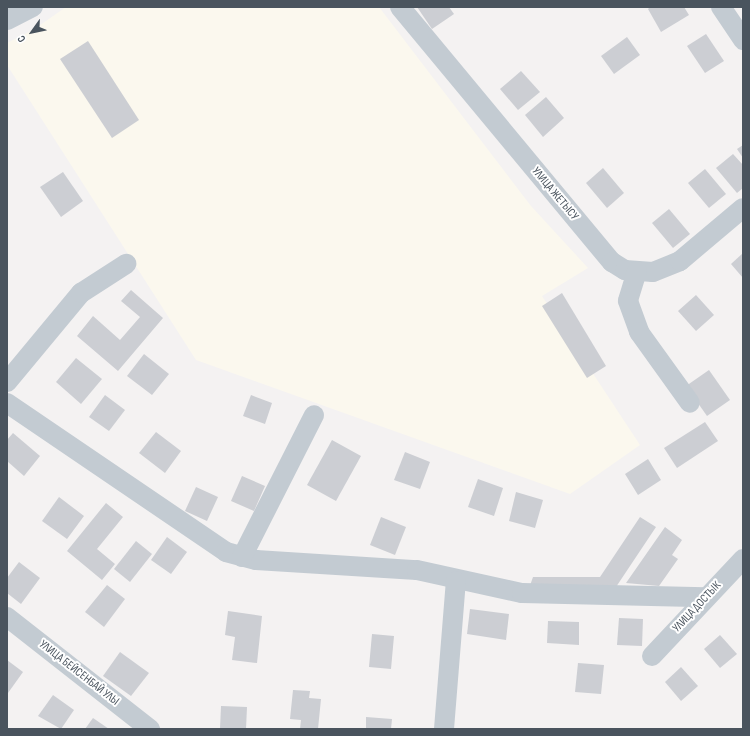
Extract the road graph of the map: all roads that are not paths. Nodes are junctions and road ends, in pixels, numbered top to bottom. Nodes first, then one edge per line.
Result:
1 (33, 7) edge
2 (400, 7) edge
3 (721, 7) edge
4 (7, 20) edge
5 (743, 40) edge
6 (743, 208) edge
7 (126, 264) dead end
8 (637, 271) junction
9 (7, 382) edge
10 (7, 403) edge
11 (690, 403) dead end
12 (314, 415) dead end
13 (242, 556) junction
14 (743, 559) edge
15 (456, 581) junction
16 (705, 597) junction
17 (7, 617) edge
18 (652, 656) dead end
19 (150, 729) edge
20 (444, 729) edge

1 - 4 street
2 - 8 street, УЛИЦА ЖЕТЫСУ
3 - 5 street
6 - 8 street, УЛИЦА ЖЕТЫСУ
7 - 9 street
8 - 11 street
10 - 13 street
12 - 13 street
13 - 15 street
14 - 16 street, УЛИЦА ДОСТЫК
15 - 16 street
15 - 20 street
16 - 18 street, УЛИЦА ДОСТЫК
17 - 19 street, УЛИЦА БЕЙСЕНБАЙ УЛЫ

